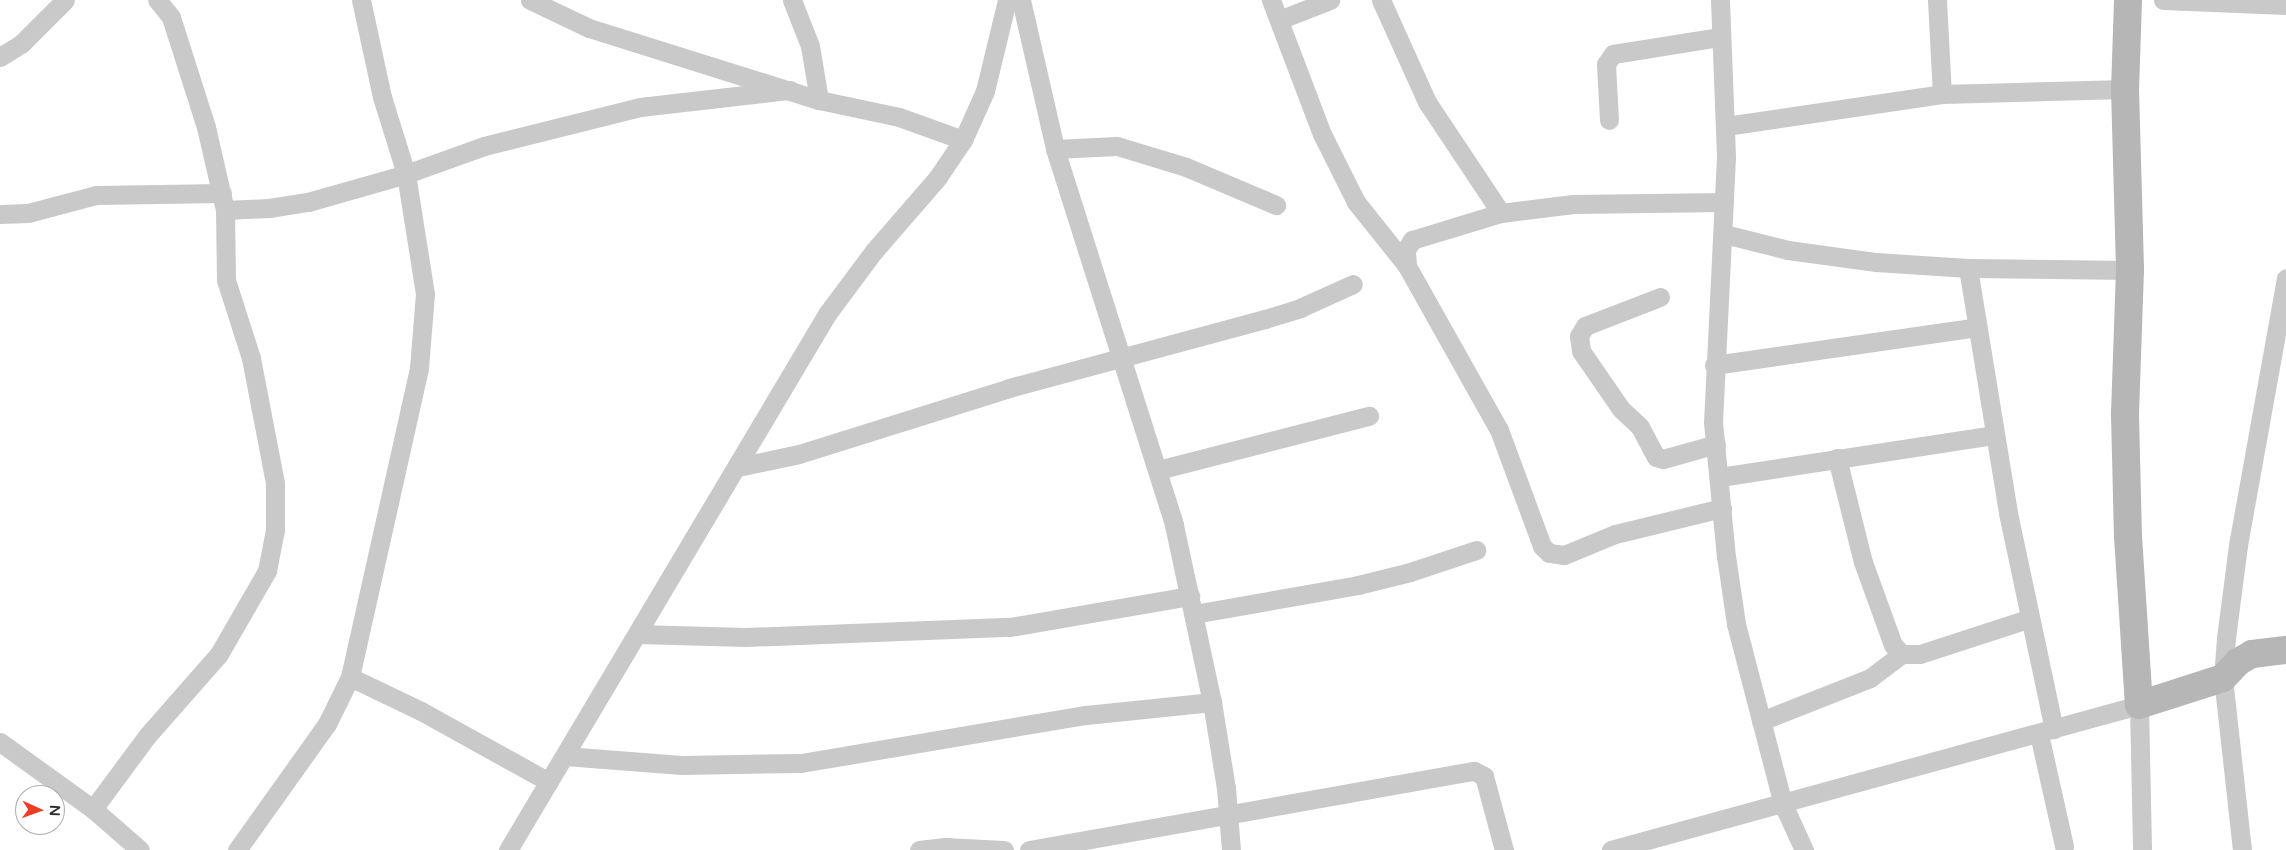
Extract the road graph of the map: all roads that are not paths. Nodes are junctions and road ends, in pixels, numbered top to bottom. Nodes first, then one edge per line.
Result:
1 (65, 0) edge
2 (157, 0) edge
3 (361, 0) edge
4 (530, 0) edge
5 (792, 0) edge
6 (1007, 0) edge
7 (1021, 0) edge
8 (1271, 0) edge
9 (1330, 0) edge
10 (1383, 0) edge
11 (1720, 0) edge
12 (1938, 0) edge
13 (2128, 0) edge
14 (2163, 0) edge
15 (2265, 3) edge
16 (2286, 6) edge
17 (1279, 20) junction
18 (1720, 38) junction
19 (0, 57) edge
20 (2125, 89) junction
21 (790, 90) junction
22 (1942, 94) junction
23 (819, 100) junction
24 (1609, 120) dead end
25 (1726, 126) junction
26 (963, 140) junction
27 (1055, 149) junction
28 (406, 174) junction
29 (224, 201) junction
30 (1724, 202) junction
31 (1276, 205) dead end
32 (1501, 212) junction
33 (0, 214) edge
34 (1724, 234) junction
35 (1407, 266) junction
36 (1968, 268) junction
37 (2130, 270) junction
38 (2286, 278) edge
39 (1354, 284) dead end
40 (1660, 297) dead end
41 (1977, 327) junction
42 (1121, 358) junction
43 (1714, 365) junction
44 (1369, 416) dead end
45 (1995, 435) junction
46 (1716, 444) junction
47 (1837, 458) junction
48 (738, 466) junction
49 (1158, 470) junction
50 (1720, 478) junction
51 (1722, 508) junction
52 (1476, 550) dead end
53 (1190, 596) junction
54 (1194, 614) junction
55 (2028, 619) junction
56 (638, 634) junction
57 (2286, 650) edge
58 (1902, 654) junction
59 (350, 677) junction
60 (2223, 678) junction
61 (1212, 702) junction
62 (2140, 705) junction
63 (1761, 721) junction
64 (2046, 732) junction
65 (0, 742) edge
66 (565, 756) junction
67 (549, 782) junction
68 (1783, 804) junction
69 (93, 809) junction
70 (1229, 814) junction
71 (2064, 846) dead end
72 (140, 850) edge
73 (237, 850) edge
74 (508, 850) edge
75 (918, 850) edge
76 (1004, 850) edge
77 (1029, 850) edge
78 (1231, 850) edge
79 (1504, 850) edge
80 (1611, 850) edge
81 (1804, 850) edge
82 (2142, 850) edge
83 (2242, 850) edge

1 - 19 street
2 - 29 street
3 - 28 street
4 - 21 street
5 - 23 street
6 - 26 street
7 - 27 street
8 - 17 street
9 - 17 street
10 - 32 street
11 - 18 street
12 - 22 street
13 - 20 street
14 - 15 street
15 - 16 street
17 - 35 street
18 - 24 street
18 - 25 street
20 - 22 street
20 - 37 street
21 - 23 street
21 - 28 street
22 - 25 street
23 - 26 street
25 - 30 street
26 - 48 street
27 - 31 street
27 - 42 street
28 - 29 street
28 - 59 street
29 - 33 street
29 - 69 street
30 - 32 street
30 - 34 street
32 - 35 street
34 - 36 street
34 - 43 street
35 - 51 street
36 - 37 street
36 - 41 street
37 - 62 street
38 - 60 street
39 - 42 street
40 - 46 street
41 - 43 street
41 - 45 street
42 - 48 street
42 - 49 street
43 - 46 street
44 - 49 street
45 - 47 street
45 - 55 street
46 - 50 street
47 - 50 street
47 - 58 street
48 - 56 street
49 - 53 street
50 - 51 street
51 - 63 street
52 - 54 street
53 - 54 street
53 - 56 street
54 - 61 street
55 - 58 street
55 - 64 street
56 - 66 street
57 - 60 street
58 - 63 street
59 - 67 street
59 - 73 street
60 - 62 street
60 - 83 street
61 - 66 street
61 - 70 street
62 - 64 street
62 - 82 street
63 - 68 street
64 - 68 street
64 - 71 street
65 - 69 street
66 - 67 street
67 - 74 street
68 - 80 street
68 - 81 street
69 - 72 street
70 - 77 street
70 - 78 street
70 - 79 street
75 - 76 street

